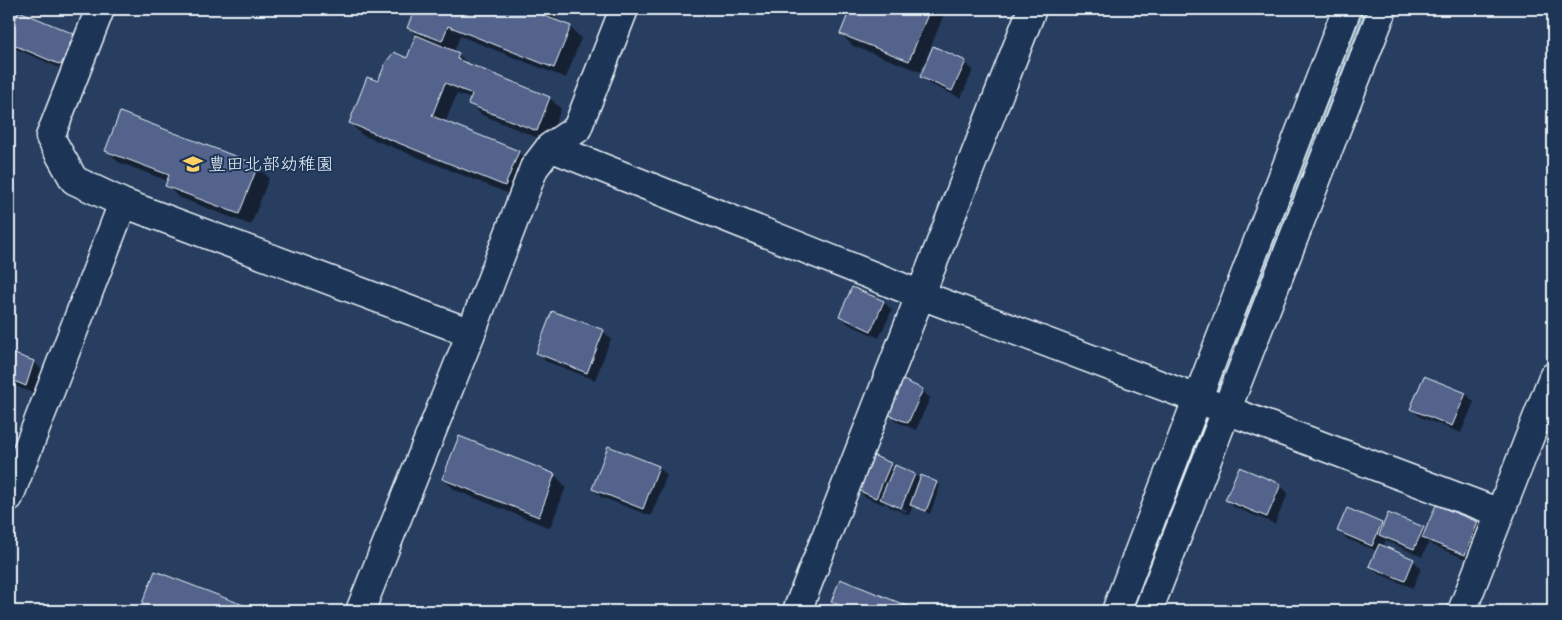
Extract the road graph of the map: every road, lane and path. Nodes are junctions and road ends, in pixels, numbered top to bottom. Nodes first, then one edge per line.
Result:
1 (100, 9) edge
2 (624, 9) edge
3 (1032, 9) edge
4 (1347, 9) edge
5 (1383, 9) edge
6 (550, 147) junction
7 (123, 203) junction
8 (921, 295) junction
9 (471, 333) junction
10 (1553, 377) edge
11 (1198, 400) junction
12 (1226, 410) junction
13 (9, 497) edge
14 (1500, 513) junction
15 (360, 611) edge
16 (797, 611) edge
17 (1116, 611) edge
18 (1148, 611) edge
19 (1462, 611) edge

1 - 7 street
2 - 6 street
3 - 8 street
4 - 11 street
5 - 12 street
6 - 8 street
6 - 9 street
7 - 9 street
7 - 13 street
8 - 11 street
8 - 16 street
9 - 15 street
10 - 14 street
11 - 12 street
11 - 17 street
12 - 14 street
12 - 18 street
14 - 19 street

